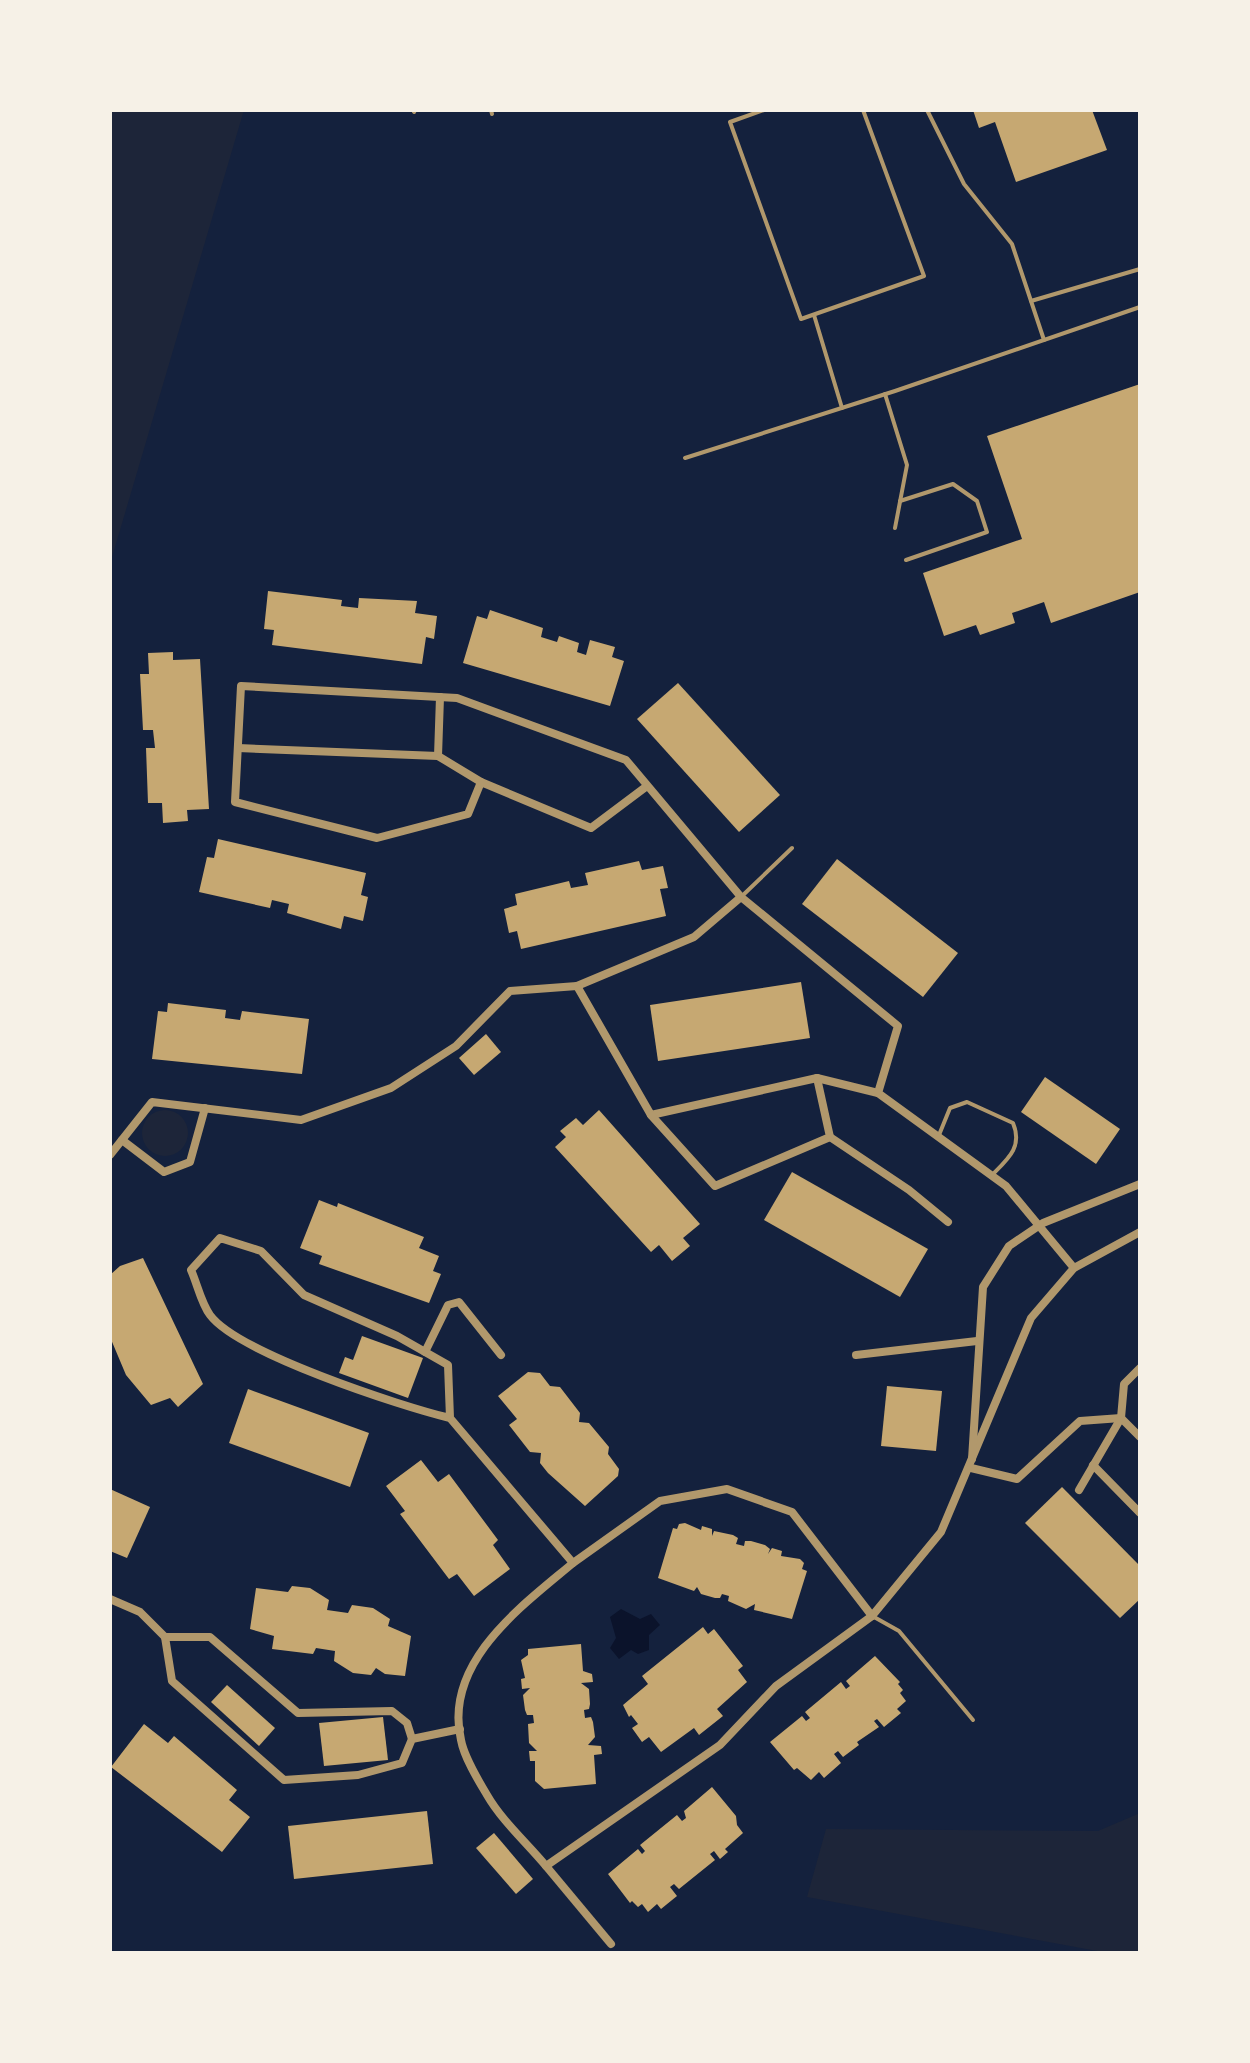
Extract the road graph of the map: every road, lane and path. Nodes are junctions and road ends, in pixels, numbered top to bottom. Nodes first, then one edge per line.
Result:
1 (764, 110) edge
2 (863, 110) edge
3 (927, 110) edge
4 (1140, 269) edge
5 (1031, 301) junction
6 (1140, 307) edge
7 (814, 315) junction
8 (1044, 340) junction
9 (885, 394) junction
10 (842, 408) junction
11 (685, 458) dead end
12 (900, 501) junction
13 (895, 528) dead end
14 (906, 560) dead end
15 (440, 697) junction
16 (238, 748) junction
17 (438, 756) junction
18 (481, 782) junction
19 (647, 786) junction
20 (792, 848) dead end
21 (741, 897) junction
22 (577, 986) junction
23 (817, 1078) junction
24 (878, 1093) junction
25 (205, 1108) junction
26 (651, 1115) junction
27 (938, 1136) junction
28 (830, 1137) junction
29 (122, 1140) junction
30 (110, 1155) edge
31 (992, 1175) junction
32 (1140, 1184) edge
33 (948, 1222) dead end
34 (1038, 1226) junction
35 (1140, 1232) edge
36 (1074, 1268) junction
37 (977, 1341) junction
38 (425, 1352) junction
39 (501, 1355) dead end
40 (856, 1355) dead end
41 (1140, 1368) edge
42 (450, 1418) junction
43 (1121, 1418) junction
44 (1140, 1437) edge
45 (1093, 1465) junction
46 (971, 1468) junction
47 (1079, 1490) dead end
48 (1140, 1513) edge
49 (573, 1563) junction
50 (110, 1599) edge
51 (872, 1616) junction
52 (165, 1637) junction
53 (973, 1720) dead end
54 (460, 1729) junction
55 (412, 1739) junction
56 (546, 1866) junction
57 (611, 1944) dead end

1 - 7 lane
2 - 7 lane
3 - 5 lane
4 - 5 lane
5 - 8 lane
6 - 8 lane
7 - 10 lane
8 - 9 lane
9 - 10 lane
9 - 12 lane
10 - 11 lane
12 - 13 lane
12 - 14 lane
15 - 16 street
15 - 17 street
15 - 19 street
16 - 17 street
16 - 18 street
17 - 18 street
18 - 19 street
19 - 21 street
20 - 21 lane
21 - 22 street
21 - 24 street
22 - 25 street
22 - 26 street
23 - 24 street
23 - 26 street
23 - 28 street
24 - 27 street
25 - 29 street
25 - 29 street
26 - 28 street
27 - 31 street
27 - 31 lane
28 - 33 street
29 - 30 street
31 - 34 street
32 - 34 street
34 - 36 street
34 - 37 street
35 - 36 street
36 - 46 street
37 - 40 street
37 - 46 street
38 - 39 street
38 - 42 street
38 - 42 street
41 - 43 street
42 - 49 street
43 - 44 street
43 - 45 street
43 - 46 street
45 - 47 street
45 - 48 street
46 - 51 street
49 - 51 street
49 - 54 street
50 - 52 street
51 - 53 lane
51 - 56 street
52 - 55 street
52 - 55 street
54 - 55 street
54 - 56 street
56 - 57 street

